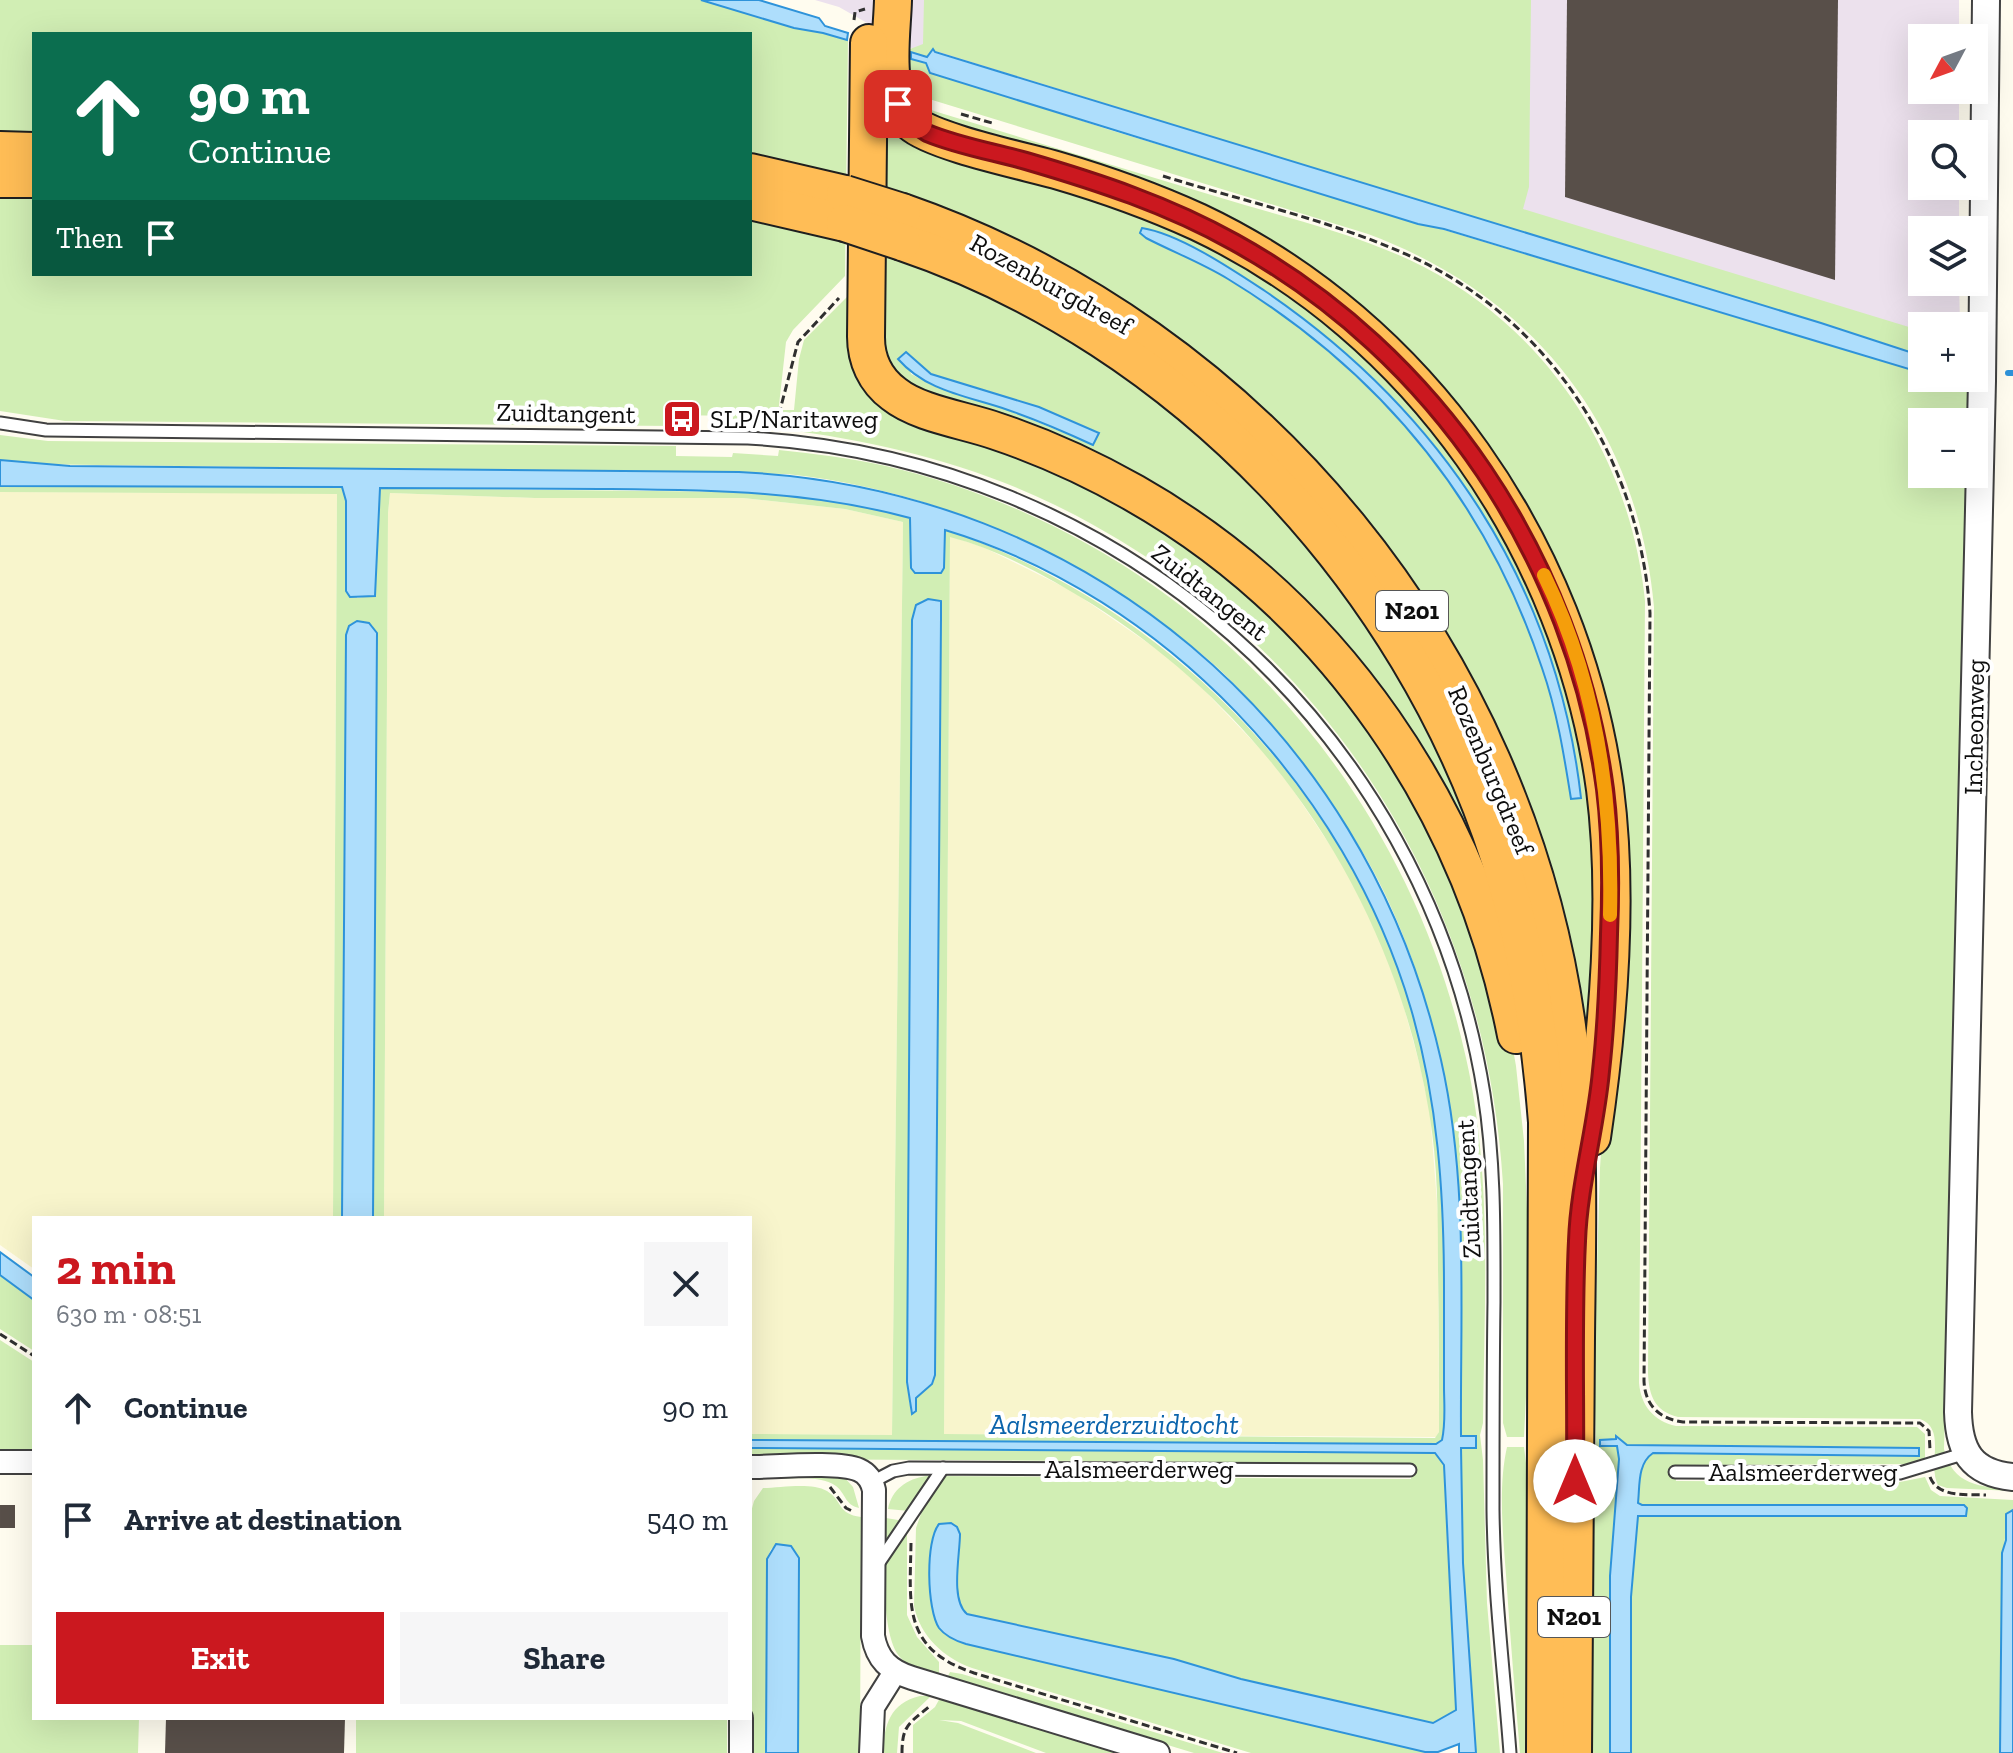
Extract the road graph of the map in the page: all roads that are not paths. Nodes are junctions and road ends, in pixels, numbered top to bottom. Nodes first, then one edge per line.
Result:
1 (869, 0) edge
2 (893, 0) edge
3 (1986, 0) edge
4 (0, 150) edge
5 (32, 151) edge
6 (752, 173) edge
7 (0, 179) edge
8 (32, 179) edge
9 (752, 201) edge
10 (845, 209) junction
11 (0, 423) edge
12 (1562, 1238) junction
13 (1966, 1453) junction
14 (0, 1462) edge
15 (32, 1462) edge
16 (752, 1467) edge
17 (943, 1468) junction
18 (1410, 1470) dead end
19 (1675, 1472) dead end
20 (2013, 1477) edge
21 (872, 1482) junction
22 (873, 1571) junction
23 (895, 1672) junction
24 (741, 1720) edge
25 (741, 1753) edge
26 (871, 1753) edge
27 (1158, 1753) edge
28 (1510, 1753) edge
29 (1545, 1753) edge
30 (1573, 1753) edge

1 - 12 highway, N201
2 - 12 highway, N201
3 - 13 street, Incheonweg
4 - 5 highway
6 - 10 highway, Rozenburgdreef / N201
7 - 8 highway
9 - 10 highway, Rozenburgdreef / N201
10 - 12 highway, Rozenburgdreef / N201, bridge
11 - 28 lane, Zuidtangent
12 - 29 highway, Rozenburgdreef / N201
12 - 30 highway, Rozenburgdreef / N201
13 - 19 lane, Aalsmeerderweg
13 - 20 street
14 - 15 street
16 - 21 street
17 - 18 lane, Aalsmeerderweg
17 - 21 lane, Aalsmeerderweg
17 - 22 lane
21 - 22 street
22 - 23 street
23 - 26 street
23 - 27 street
24 - 25 street

